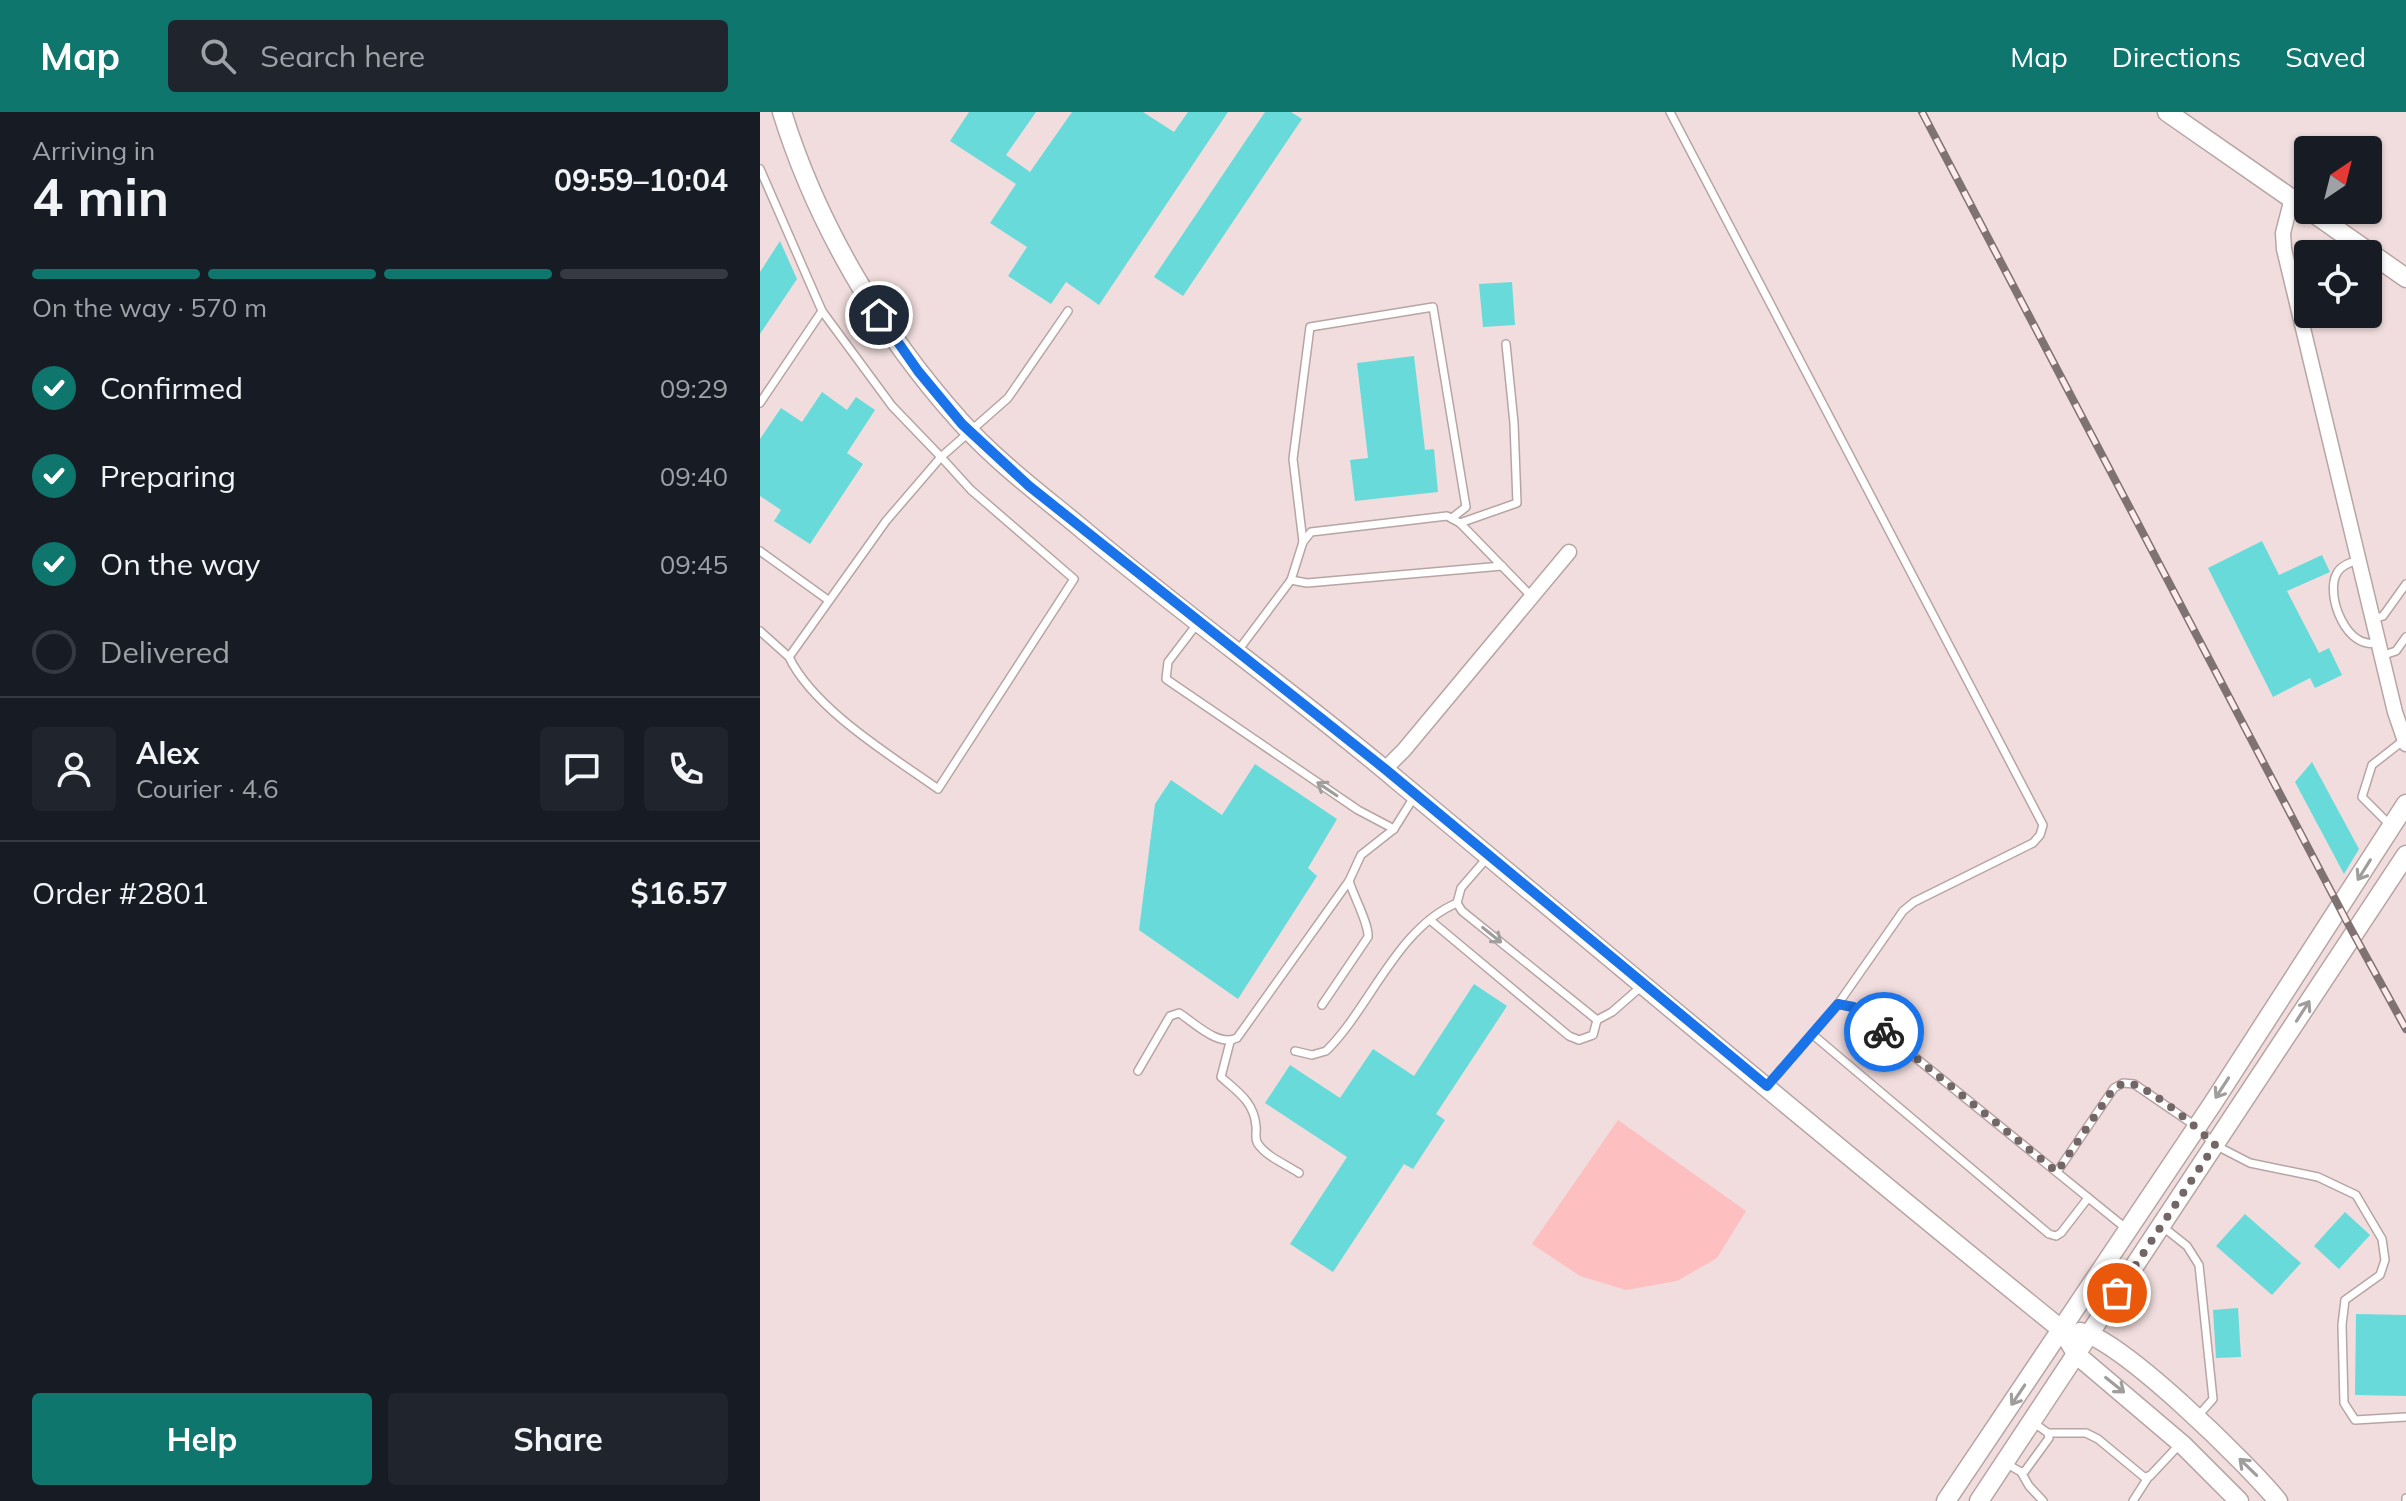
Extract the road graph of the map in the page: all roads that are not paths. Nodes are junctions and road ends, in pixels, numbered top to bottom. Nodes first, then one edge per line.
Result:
1 (782, 112) edge
2 (1670, 112) edge
3 (2167, 112) edge
4 (760, 169) edge
5 (2292, 198) joint
6 (2328, 224) edge
7 (2406, 278) edge
8 (822, 311) junction
9 (1068, 311) dead end
10 (1506, 344) dead end
11 (760, 403) edge
12 (970, 431) junction
13 (941, 457) junction
14 (1452, 518) junction
15 (1460, 523) junction
16 (1303, 542) junction
17 (760, 551) edge
18 (1569, 552) dead end
19 (2359, 560) junction
20 (1502, 566) junction
21 (1291, 580) junction
22 (2406, 584) edge
23 (1532, 597) junction
24 (828, 600) junction
25 (2373, 619) junction
26 (1199, 623) junction
27 (760, 631) edge
28 (2406, 637) edge
29 (2380, 649) junction
30 (1237, 653) junction
31 (789, 657) junction
32 (2405, 742) edge
33 (1385, 769) junction
34 (1415, 795) junction
35 (2406, 804) edge
36 (2392, 827) junction
37 (1394, 829) junction
38 (2406, 855) edge
39 (1488, 856) junction
40 (1349, 881) junction
41 (1457, 903) junction
42 (1430, 920) junction
43 (1643, 985) junction
44 (1838, 1004) junction
45 (1322, 1005) dead end
46 (1597, 1020) junction
47 (1812, 1034) junction
48 (1230, 1042) junction
49 (1295, 1051) dead end
50 (1138, 1071) dead end
51 (1767, 1086) junction
52 (2197, 1127) junction
53 (2215, 1145) junction
54 (2057, 1172) junction
55 (1299, 1173) dead end
56 (2088, 1198) junction
57 (2161, 1225) junction
58 (2128, 1230) junction
59 (2062, 1330) junction
60 (2091, 1333) junction
61 (2077, 1355) junction
62 (2406, 1417) edge
63 (2197, 1418) junction
64 (2032, 1422) junction
65 (2048, 1433) junction
66 (2181, 1443) junction
67 (2013, 1468) junction
68 (2150, 1476) junction
69 (1946, 1501) edge
70 (1979, 1501) edge
71 (2043, 1501) edge
72 (2133, 1501) edge
73 (2239, 1501) edge
74 (2278, 1501) edge

1 - 12 main road
2 - 44 lane
3 - 5 main road
4 - 8 lane
5 - 19 street
6 - 7 main road
8 - 11 lane
8 - 13 lane
9 - 12 lane
10 - 15 lane
12 - 13 lane
12 - 26 main road
13 - 24 lane
13 - 31 lane
14 - 15 lane
14 - 16 lane
14 - 16 lane
15 - 20 lane
16 - 21 lane
17 - 24 lane
18 - 23 street
19 - 25 street
19 - 29 lane
20 - 21 lane
20 - 23 lane
21 - 30 lane
22 - 25 lane
23 - 33 street
24 - 31 lane
25 - 29 street
26 - 30 main road
37 -> 26 lane
27 - 31 lane
28 - 29 lane
29 - 32 street
30 - 33 main road
32 - 36 lane
33 - 34 main road
34 - 37 lane
34 - 39 main road
35 - 36 main road
36 -> 52 main road
37 - 40 lane
53 -> 38 main road
39 - 41 lane
39 - 43 main road
40 - 45 lane
40 - 48 lane
41 - 42 lane
41 -> 46 lane
42 - 46 lane
42 - 49 lane
43 - 46 lane
43 - 51 main road
44 - 47 lane
44 - 54 lane
47 - 51 lane
47 - 56 lane
48 - 50 lane
48 - 55 lane
51 - 59 main road
52 - 53 lane
52 - 54 lane
52 - 58 main road
53 - 57 main road
53 - 62 lane
54 - 56 lane
56 - 58 lane
57 - 60 main road
57 - 63 lane
58 - 59 main road
59 - 60 main road
59 - 61 main road
59 -> 69 main road
60 - 61 main road
60 - 63 main road
61 - 64 main road
61 -> 66 main road
74 -> 63 main road
64 - 65 lane
64 - 67 main road
65 - 67 lane
65 - 68 lane
66 - 68 lane
66 - 73 main road
67 - 70 main road
67 - 71 lane
68 - 72 lane

